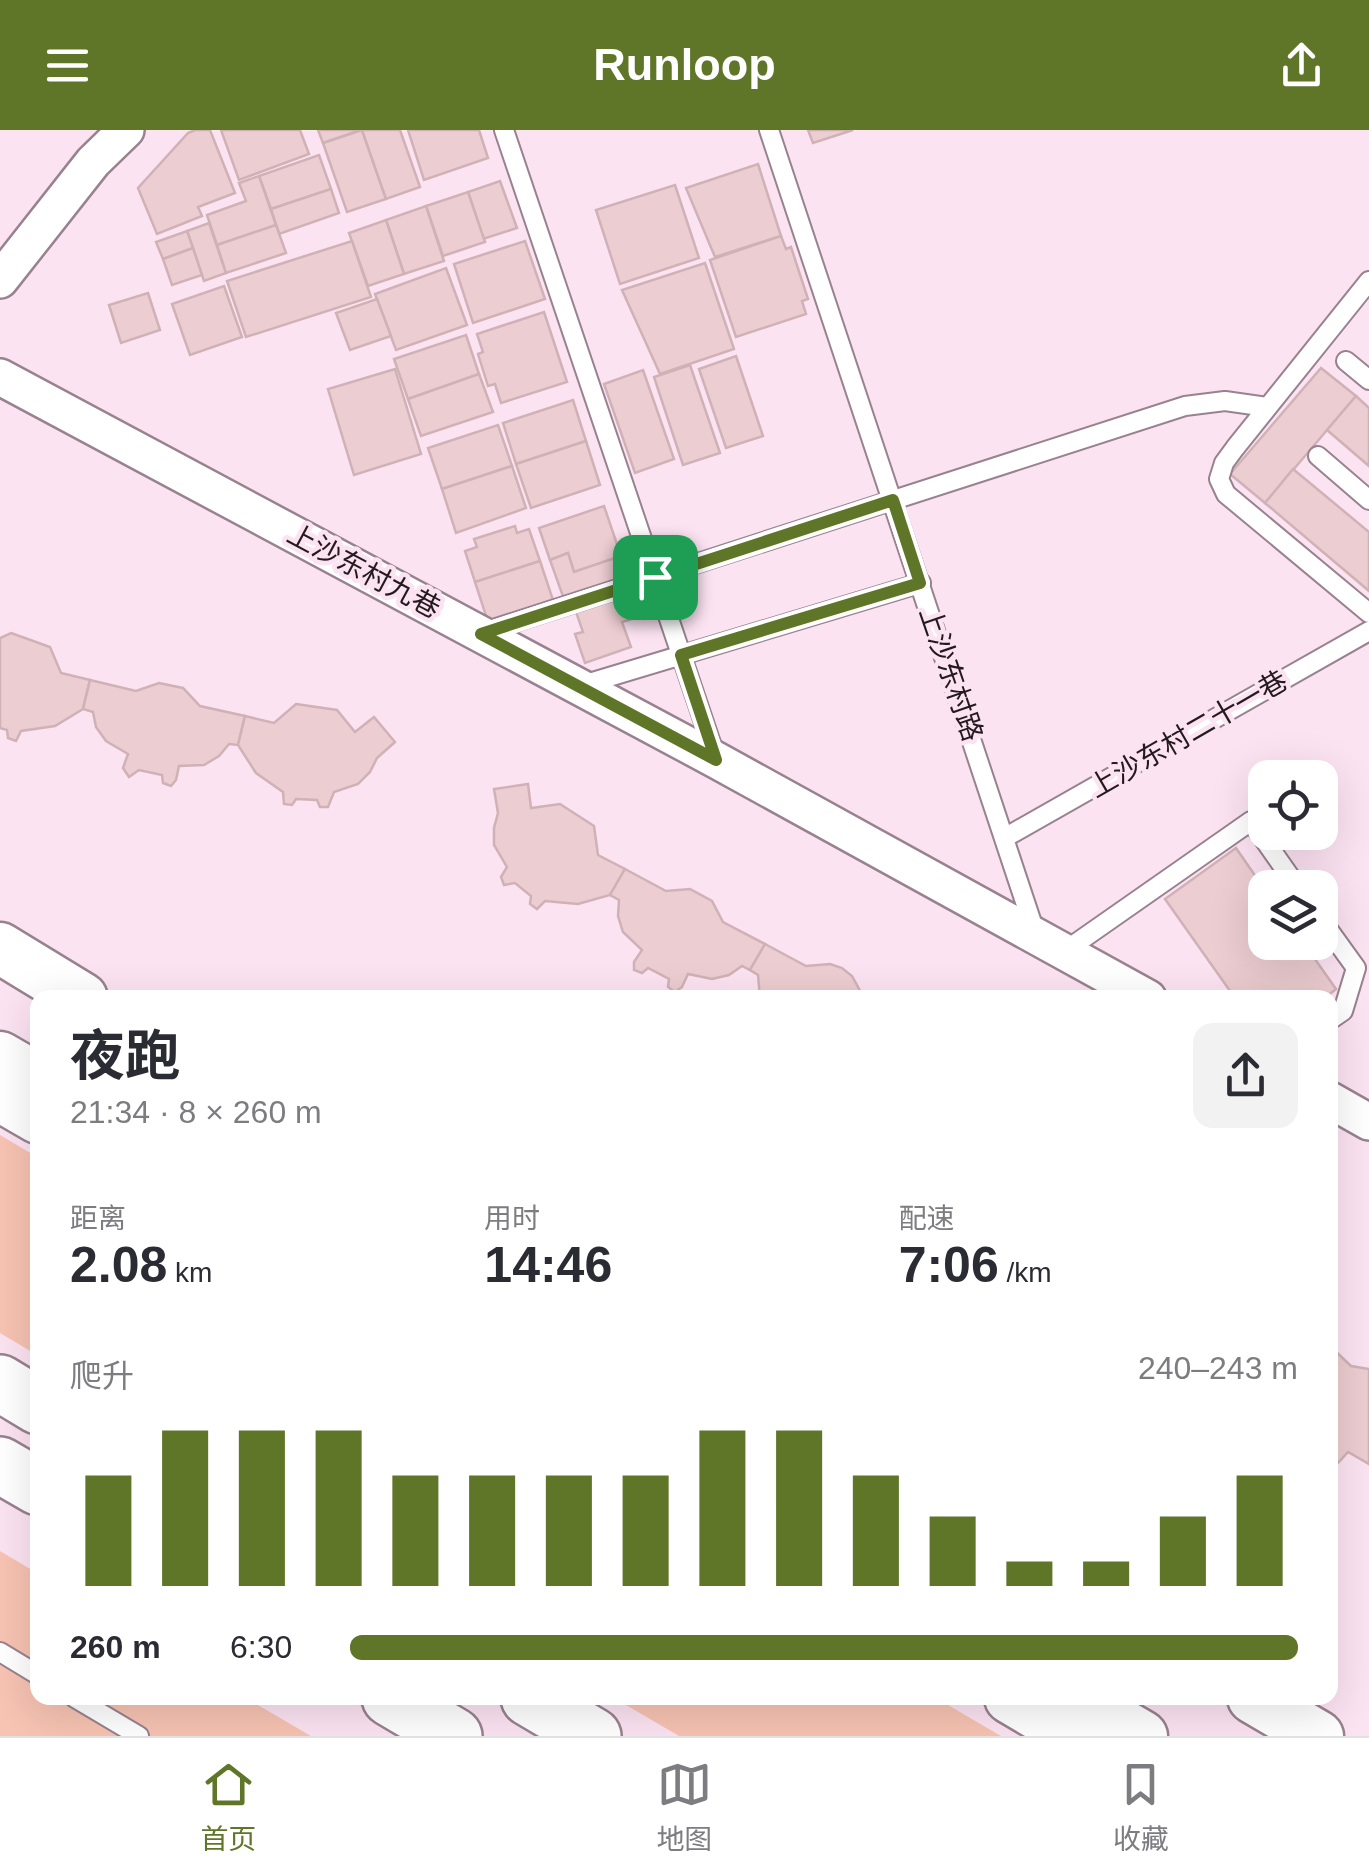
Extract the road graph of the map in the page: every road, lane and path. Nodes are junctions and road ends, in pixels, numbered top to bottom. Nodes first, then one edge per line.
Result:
1 (126, 130) edge
2 (504, 130) edge
3 (769, 130) edge
4 (0, 280) edge
5 (1369, 281) edge
6 (1346, 361) dead end
7 (0, 376) edge
8 (1369, 380) edge
9 (1267, 407) junction
10 (1318, 456) dead end
11 (893, 500) junction
12 (1369, 500) edge
13 (655, 577) junction
14 (920, 583) junction
15 (1369, 614) edge
16 (1369, 631) edge
17 (481, 634) junction
18 (681, 655) junction
19 (578, 686) junction
20 (716, 760) junction
21 (1006, 837) junction
22 (1286, 870) edge
23 (1050, 942) junction
24 (1338, 943) edge
25 (0, 948) edge
26 (69, 990) edge
27 (1134, 990) edge
28 (1338, 1014) edge
29 (0, 1057) edge
30 (30, 1074) edge
31 (0, 1096) edge
32 (1338, 1104) edge
33 (30, 1113) edge
34 (1368, 1121) edge
35 (0, 1384) edge
36 (30, 1401) edge
37 (0, 1465) edge
38 (30, 1482) edge
39 (0, 1652) edge
40 (30, 1669) edge
41 (87, 1705) edge
42 (402, 1705) edge
43 (540, 1705) edge
44 (1022, 1705) edge
45 (1089, 1705) edge
46 (1265, 1705) edge
47 (139, 1736) edge
48 (454, 1736) edge
49 (593, 1736) edge
50 (1074, 1736) edge
51 (1142, 1736) edge
52 (1318, 1736) edge

1 - 4 street
2 - 13 lane
3 - 11 lane, 上沙东村路
5 - 9 lane
6 - 8 lane
7 - 17 street, 上沙东村九巷
9 - 11 lane
9 - 15 lane
10 - 12 lane
11 - 13 lane
11 - 14 lane, 上沙东村路
13 - 17 lane
13 - 18 lane
14 - 18 lane
14 - 21 lane, 上沙东村路
16 - 21 lane, 上沙东村二十一巷
17 - 19 street, 上沙东村九巷
18 - 19 lane
18 - 20 lane
19 - 20 street, 上沙东村九巷
20 - 23 street, 上沙东村九巷
21 - 23 lane, 上沙东村路
22 - 23 lane
23 - 27 street, 上沙东村九巷
24 - 28 lane
25 - 26 main road
29 - 30 main road
31 - 33 main road
32 - 34 street
35 - 36 highway
37 - 38 highway
39 - 40 lane
41 - 47 lane
42 - 48 highway
43 - 49 highway
44 - 50 main road
45 - 51 main road
46 - 52 main road

